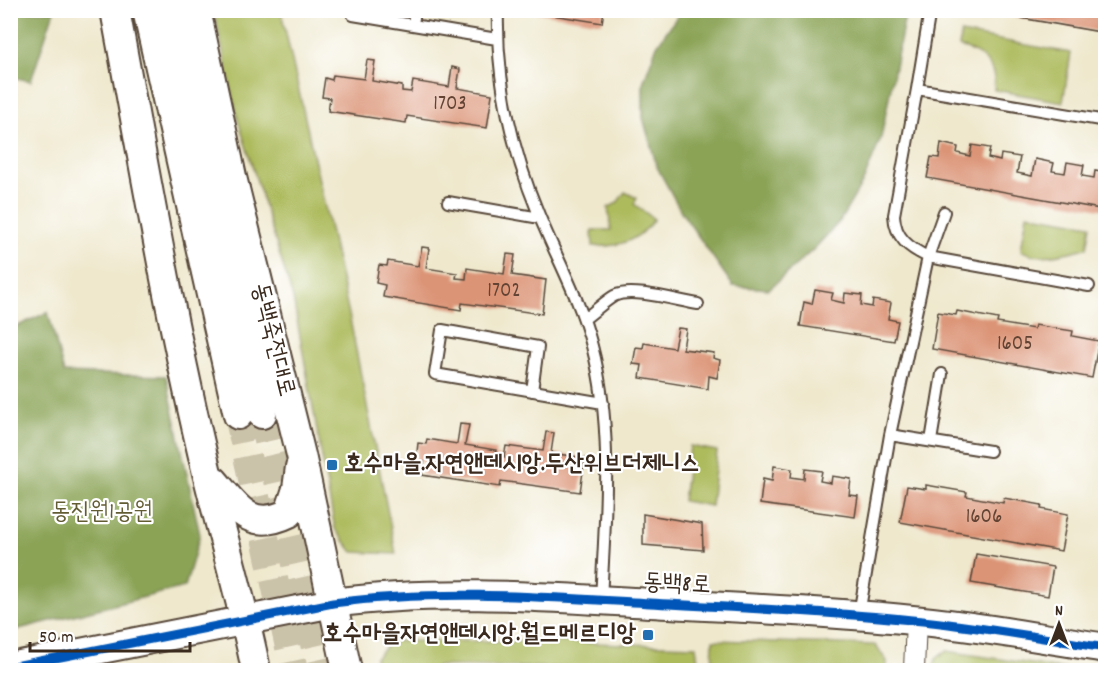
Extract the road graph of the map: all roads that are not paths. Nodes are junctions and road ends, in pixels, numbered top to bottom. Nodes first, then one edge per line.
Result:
1 (115, 10) edge
2 (147, 10) edge
3 (174, 10) edge
4 (196, 10) edge
5 (353, 10) edge
6 (415, 10) edge
7 (498, 10) edge
8 (930, 10) edge
9 (413, 25) junction
10 (497, 39) junction
11 (917, 89) junction
12 (1106, 121) edge
13 (448, 202) dead end
14 (944, 212) dead end
15 (540, 218) junction
16 (928, 257) junction
17 (1089, 286) dead end
18 (698, 304) dead end
19 (584, 319) junction
20 (942, 374) dead end
21 (532, 391) junction
22 (603, 403) junction
23 (890, 435) junction
24 (931, 441) junction
25 (990, 451) dead end
26 (301, 455) junction
27 (207, 472) junction
28 (601, 600) junction
29 (333, 603) junction
30 (859, 615) junction
31 (916, 620) junction
32 (247, 621) junction
33 (1106, 648) edge
34 (10, 667) edge
35 (256, 670) edge
36 (347, 670) edge
37 (914, 670) edge

1 - 27 main road
2 - 3 main road, 동백죽전대로
4 - 26 main road, 동백죽전대로
5 - 9 lane
6 - 9 lane
7 - 10 lane
8 - 11 lane
9 - 10 lane
10 - 15 lane
11 - 12 lane
11 - 16 lane
13 - 15 lane
14 - 16 lane
15 - 19 lane
16 - 17 lane
16 - 23 lane
18 - 19 lane
19 - 22 lane
20 - 24 lane
21 - 21 lane
21 - 22 lane
22 - 28 lane
23 - 24 lane
23 - 30 lane
24 - 25 lane
26 - 27 main road
26 - 29 main road, 동백죽전대로
27 - 32 main road
28 - 29 main road, 동백8로
28 - 30 main road, 동백8로
29 - 32 main road, 동백8로
29 - 36 main road, 동백죽전대로
30 - 31 main road, 동백8로
31 - 33 main road, 동백8로
31 - 37 street
32 - 34 main road, 동백8로
32 - 35 main road

